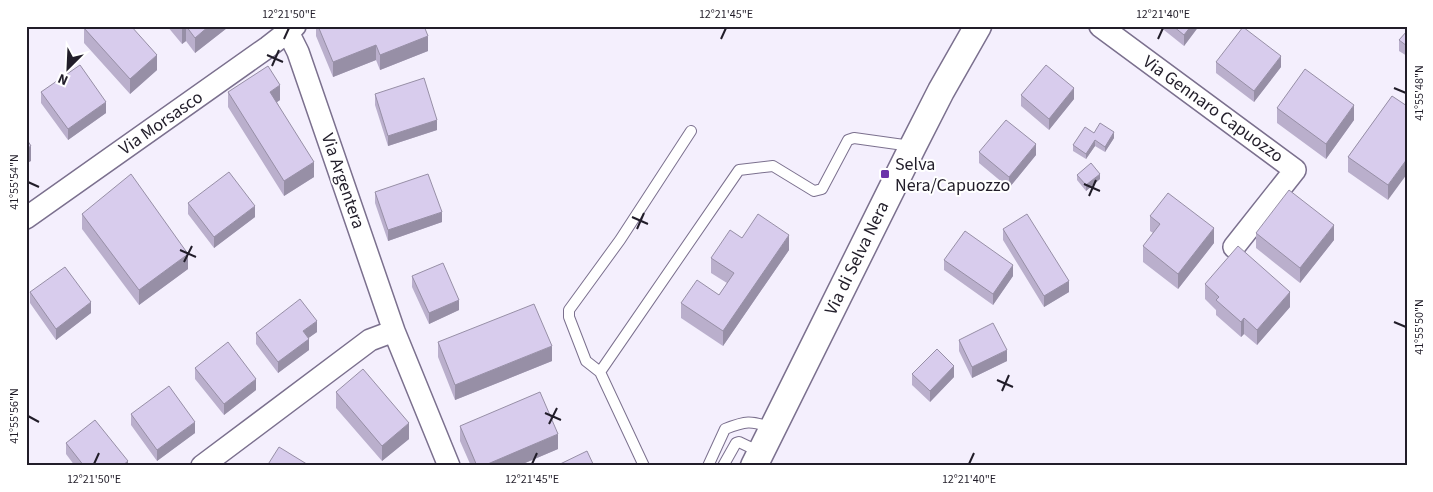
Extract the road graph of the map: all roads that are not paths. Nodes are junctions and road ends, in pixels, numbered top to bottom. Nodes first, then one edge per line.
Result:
1 (978, 26) edge
2 (1100, 26) edge
3 (291, 29) edge
4 (691, 131) dead end
5 (913, 146) junction
6 (26, 218) edge
7 (1234, 246) dead end
8 (394, 331) junction
9 (600, 372) junction
10 (773, 428) junction
11 (757, 459) edge
12 (202, 466) edge
13 (449, 466) edge
14 (644, 466) edge
15 (708, 466) edge
16 (724, 466) edge

1 - 5 street, Via di Selva Nera
2 - 7 street, Via Gennaro Capuozzo
3 - 6 street, Via Morsasco
3 - 8 street, Via Argentera
4 - 9 lane
5 - 9 lane
5 - 10 street, Via di Selva Nera
8 - 12 street
8 - 13 street, Via Argentera
9 - 14 lane
10 - 11 street, Via di Selva Nera
10 - 15 lane
11 - 16 lane

